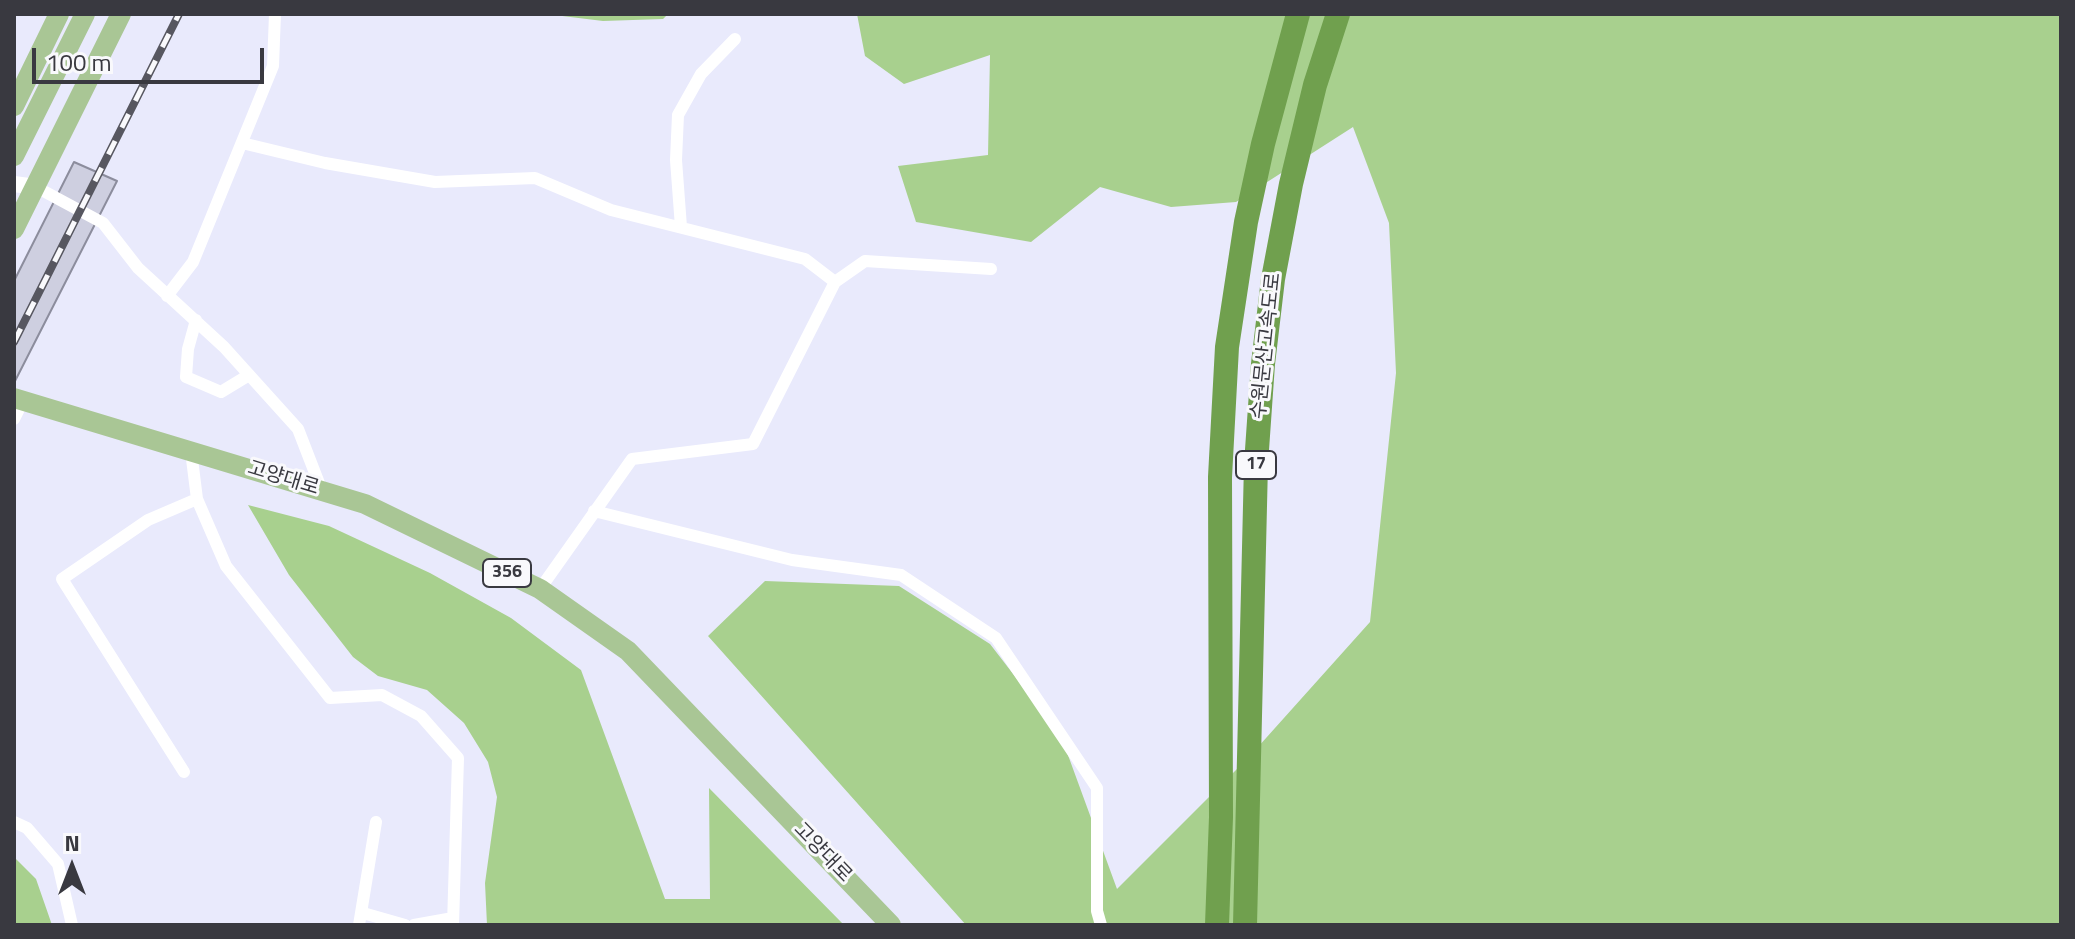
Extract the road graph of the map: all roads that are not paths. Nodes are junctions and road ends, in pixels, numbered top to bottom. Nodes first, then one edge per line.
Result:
1 (59, 14) edge
2 (85, 14) edge
3 (121, 14) edge
4 (275, 14) edge
5 (1298, 14) edge
6 (1338, 14) edge
7 (735, 39) dead end
8 (14, 106) edge
9 (242, 143) junction
10 (14, 156) edge
11 (14, 184) edge
12 (36, 187) junction
13 (681, 227) junction
14 (14, 229) edge
15 (991, 269) dead end
16 (835, 282) junction
17 (167, 296) junction
18 (196, 320) junction
19 (249, 375) junction
20 (17, 406) edge
21 (191, 451) junction
22 (322, 491) junction
23 (197, 499) junction
24 (594, 511) junction
25 (540, 589) junction
26 (184, 772) dead end
27 (14, 822) edge
28 (376, 822) dead end
29 (361, 919) edge
30 (453, 921) edge
31 (72, 925) edge
32 (405, 925) edge
33 (414, 925) edge
34 (891, 925) edge
35 (1101, 925) edge
36 (1217, 925) edge
37 (1245, 925) edge

1 - 8 main road
2 - 10 main road
3 - 12 main road
4 - 9 street
5 - 36 highway, 수원문산고속도로 / 17
6 - 37 highway, 수원문산고속도로 / 17
7 - 13 street
9 - 13 street
9 - 17 street
11 - 12 street
12 - 14 main road
12 - 17 street
13 - 16 street
15 - 16 street
16 - 24 street
17 - 18 street
18 - 19 street
18 - 19 street
19 - 22 street
20 - 21 main road, 고양대로 / 356
21 - 22 main road, 고양대로 / 356
21 - 23 street
22 - 25 main road, 고양대로 / 356
23 - 26 street
23 - 30 street
24 - 25 street
24 - 35 street
25 - 34 main road, 고양대로 / 356
27 - 31 street
28 - 29 street
29 - 32 street
30 - 33 street

